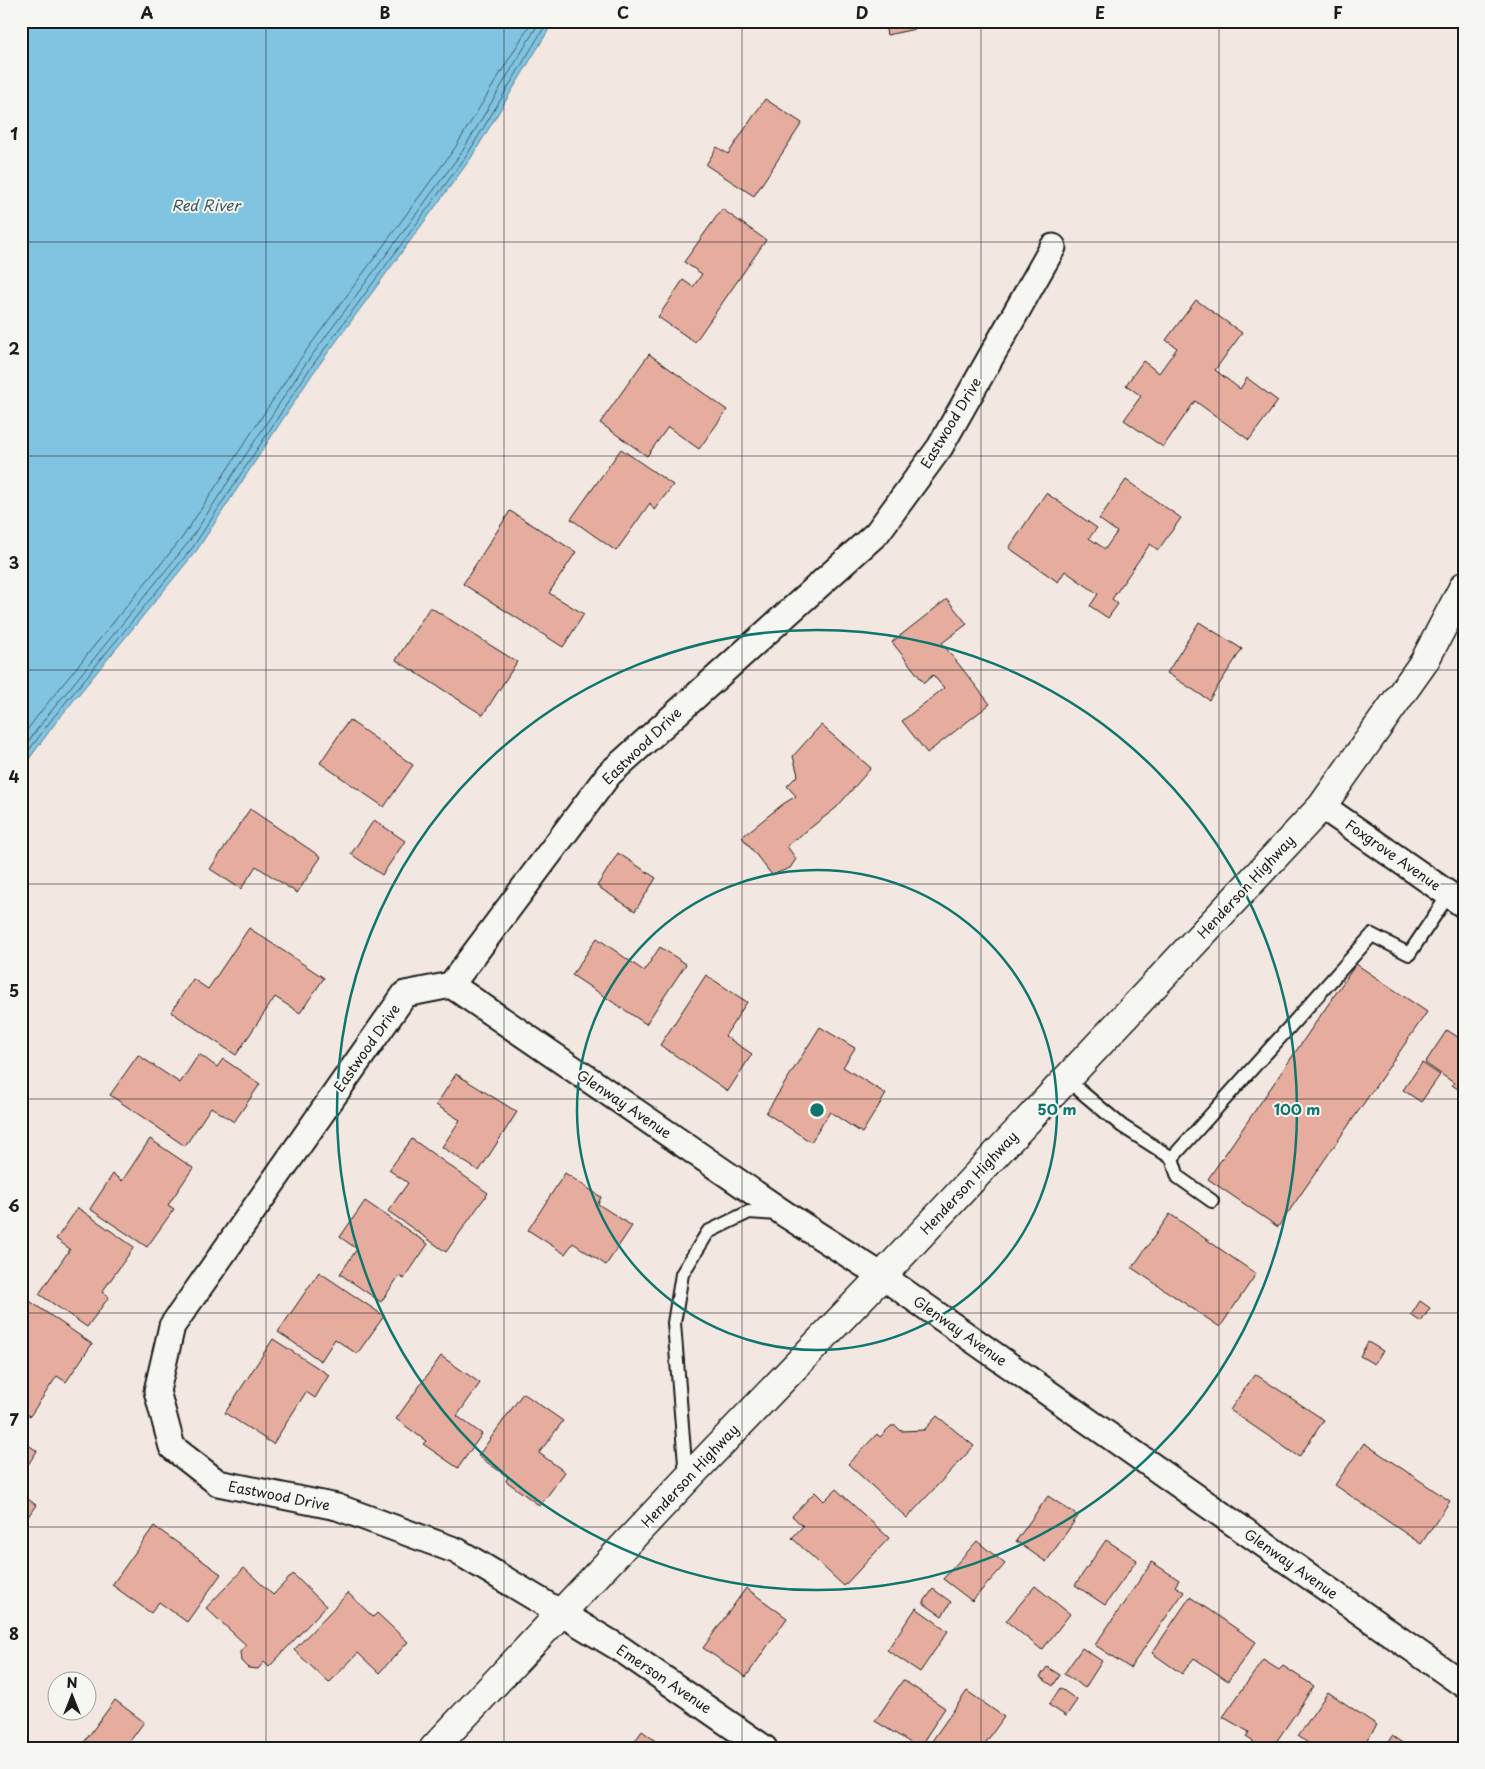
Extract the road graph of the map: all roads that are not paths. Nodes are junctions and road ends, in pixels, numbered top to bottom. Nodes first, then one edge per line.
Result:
1 (1052, 247) dead end
2 (1464, 586) edge
3 (1322, 806) junction
4 (1456, 899) edge
5 (451, 985) junction
6 (1066, 1079) junction
7 (1172, 1158) junction
8 (1212, 1200) dead end
9 (785, 1214) junction
10 (882, 1276) junction
11 (686, 1480) junction
12 (561, 1614) junction
13 (1464, 1685) edge
14 (434, 1748) edge
15 (764, 1748) edge

1 - 5 street, Eastwood Drive
2 - 3 main road, Henderson Highway
3 - 4 street, Foxgrove Avenue
3 - 6 main road, Henderson Highway
4 - 7 lane
5 - 9 street, Glenway Avenue
5 - 12 street, Eastwood Drive
6 - 7 lane
6 - 10 main road, Henderson Highway
7 - 8 lane
9 - 10 street, Glenway Avenue
9 - 11 lane
10 - 11 main road, Henderson Highway
10 - 13 street, Glenway Avenue
11 - 12 main road, Henderson Highway
12 - 14 main road, Henderson Highway
12 - 15 street, Emerson Avenue

